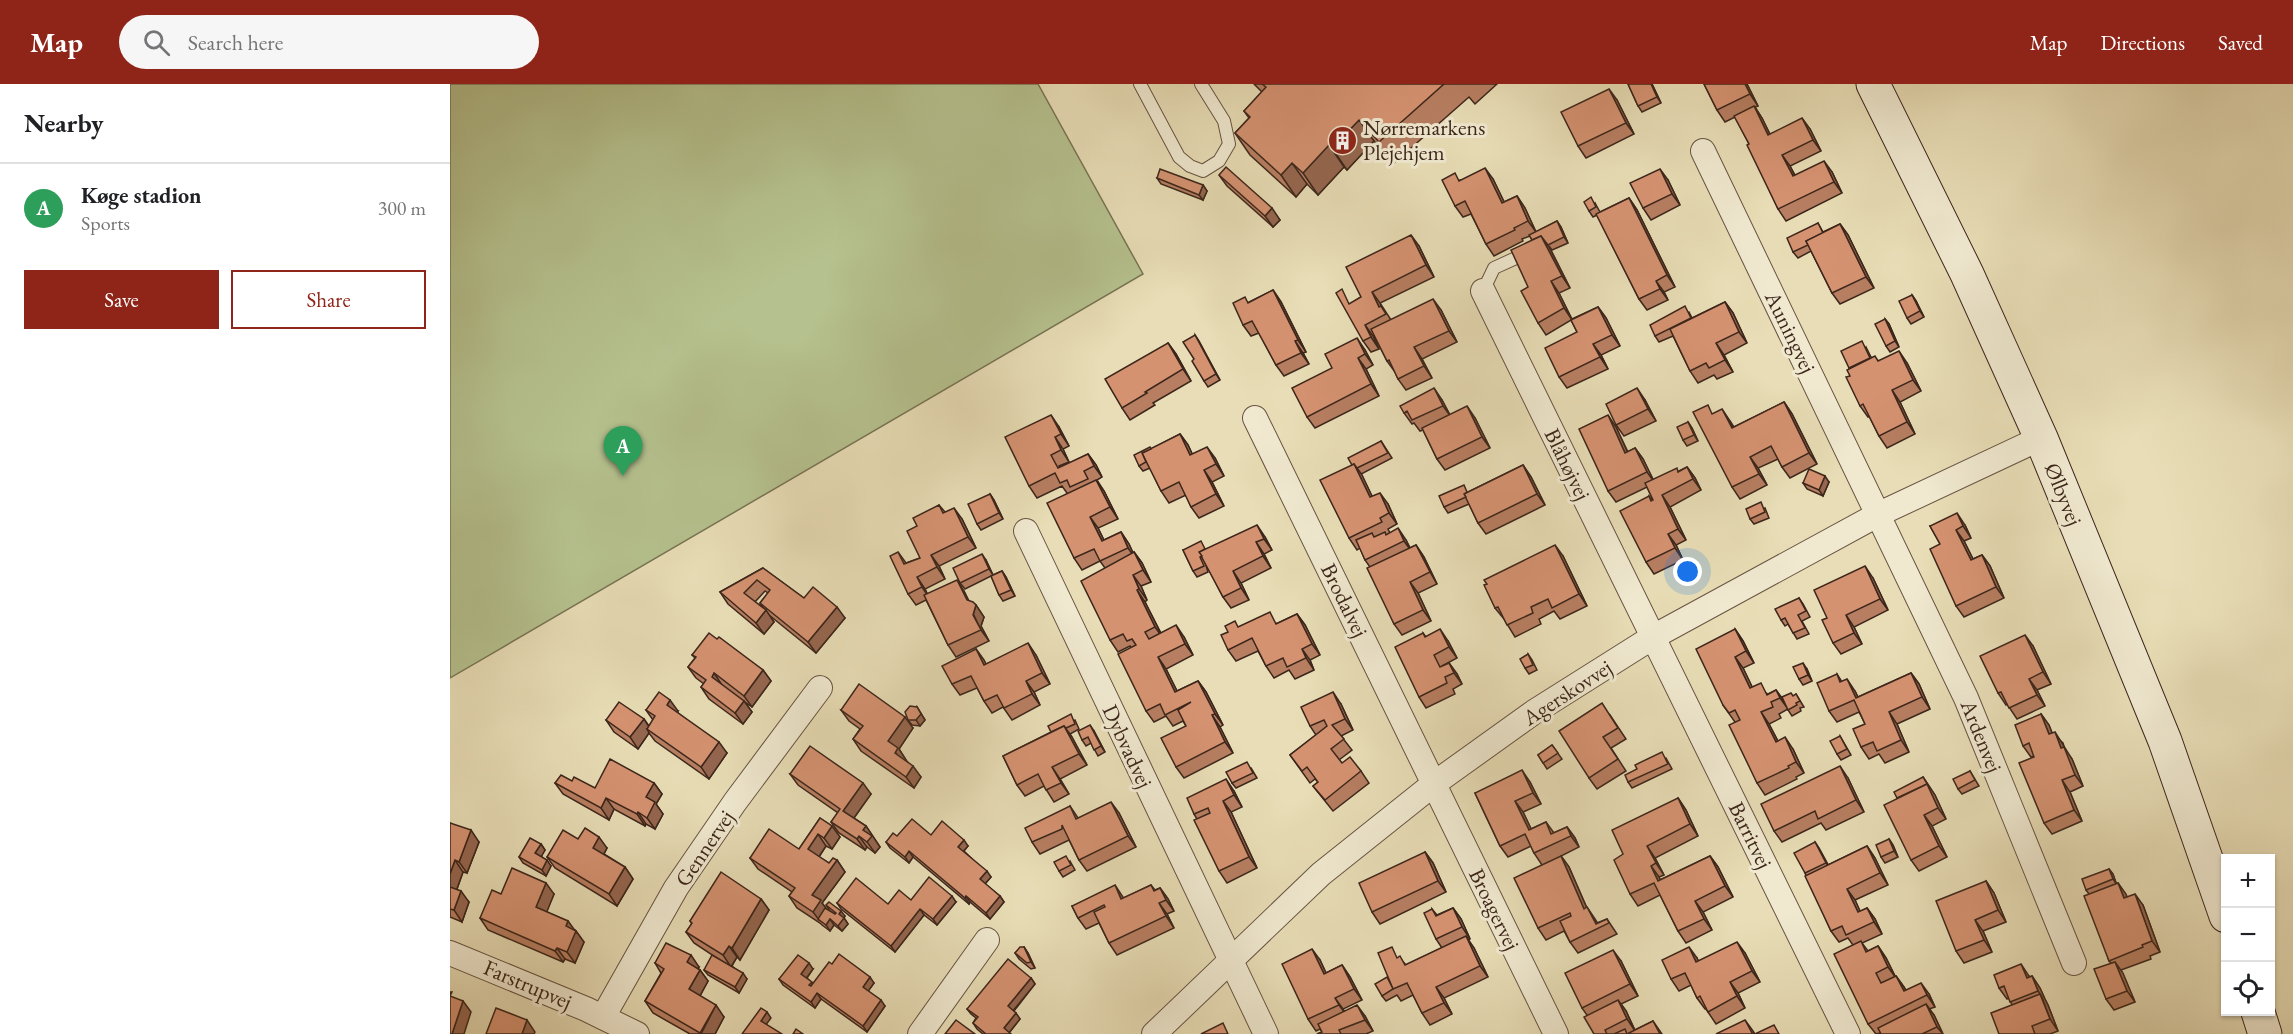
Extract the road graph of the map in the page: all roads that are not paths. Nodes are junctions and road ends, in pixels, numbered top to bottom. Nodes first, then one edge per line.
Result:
1 (1140, 84) edge
2 (1202, 84) edge
3 (1873, 84) edge
4 (1703, 151) dead end
5 (1528, 252) edge
6 (1483, 291) joint
7 (1255, 418) dead end
8 (2041, 438) junction
9 (1879, 514) junction
10 (1026, 531) dead end
11 (1653, 637) junction
12 (820, 688) dead end
13 (1435, 783) junction
14 (2223, 908) edge
15 (987, 940) dead end
16 (450, 952) edge
17 (1230, 961) junction
18 (2074, 963) dead end
19 (2260, 1016) edge
20 (603, 1017) junction
21 (637, 1034) edge
22 (920, 1034) edge
23 (1154, 1034) edge
24 (1266, 1034) edge
25 (1556, 1034) edge
26 (1848, 1034) edge
27 (2265, 1034) edge

1 - 2 lane
3 - 8 street, Ølbyvej
4 - 9 street, Auningvej
5 - 6 lane
6 - 11 street, Blåhøjvej
7 - 13 street, Brodalvej
8 - 9 street, Agerskovvej
8 - 14 street, Ølbyvej
9 - 11 street, Agerskovvej
9 - 18 street, Ardenvej
10 - 17 street, Dybvadvej
11 - 13 street, Agerskovvej
11 - 26 street, Barritvej
12 - 20 street, Gennervej
13 - 17 street, Agerskovvej
13 - 25 street, Broagervej
15 - 22 street
16 - 20 street, Farstrupvej
17 - 23 street, Agerskovvej
17 - 24 street, Dybvadvej
19 - 27 street
20 - 21 street, Farstrupvej

